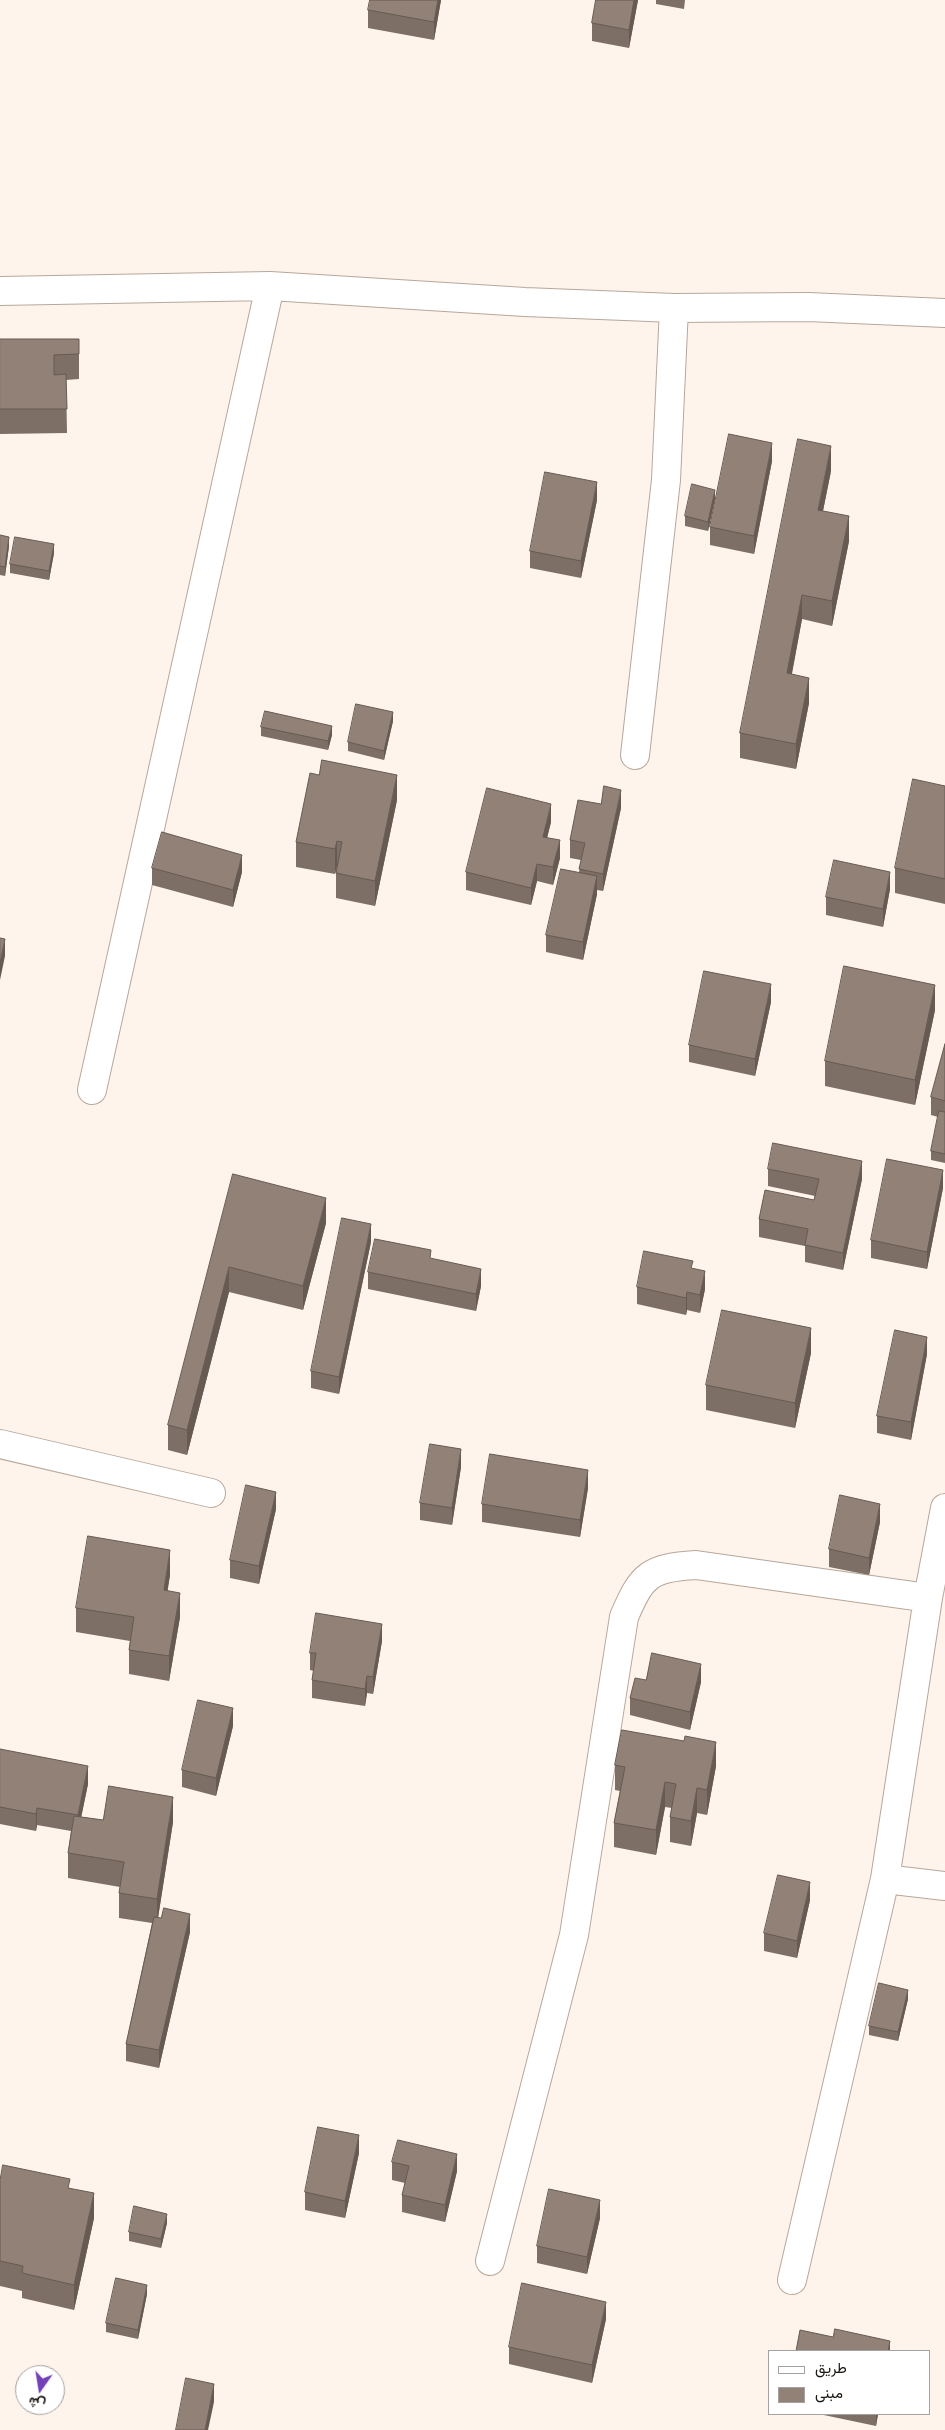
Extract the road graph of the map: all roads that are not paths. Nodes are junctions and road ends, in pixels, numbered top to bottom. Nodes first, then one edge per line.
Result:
1 (270, 286) junction
2 (0, 290) edge
3 (674, 308) junction
4 (945, 313) edge
5 (635, 755) dead end
6 (92, 1090) dead end
7 (0, 1444) edge
8 (211, 1493) dead end
9 (945, 1508) edge
10 (928, 1598) junction
11 (885, 1880) junction
12 (945, 1886) edge
13 (490, 2260) dead end
14 (792, 2280) dead end

1 - 2 street
1 - 3 street
1 - 6 street
3 - 4 street
3 - 5 street
7 - 8 street
9 - 10 street
10 - 11 street
10 - 13 street
11 - 12 street
11 - 14 street

